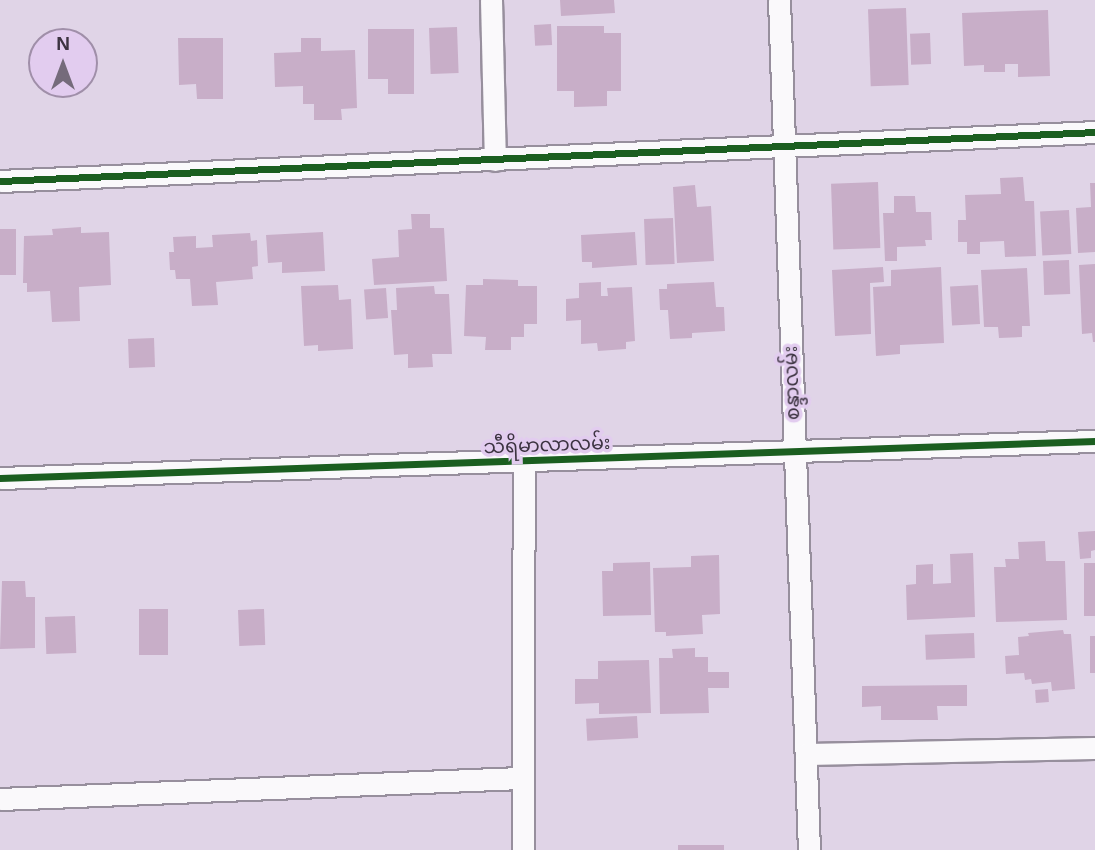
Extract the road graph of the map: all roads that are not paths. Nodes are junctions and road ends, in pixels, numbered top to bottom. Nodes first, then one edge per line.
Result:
1 (491, 0) edge
2 (779, 0) edge
3 (1095, 132) edge
4 (785, 147) junction
5 (495, 160) junction
6 (0, 181) edge
7 (1095, 441) edge
8 (794, 453) junction
9 (523, 461) junction
10 (0, 478) edge
11 (1095, 748) edge
12 (806, 754) junction
13 (521, 778) junction
14 (0, 800) edge
15 (523, 850) edge
16 (809, 850) edge

1 - 5 street
2 - 4 street, စန္ဒာလမ်း
3 - 4 street
4 - 5 street
4 - 8 street, စန္ဒာလမ်း
5 - 6 street
7 - 8 street, သီရိမာလာလမ်း
8 - 9 street, သီရိမာလာလမ်း
8 - 12 street, စန္ဒာလမ်း
9 - 10 street, သီရိမာလာလမ်း
9 - 13 street
11 - 12 street
12 - 16 street, စန္ဒာလမ်း
13 - 14 street
13 - 15 street

